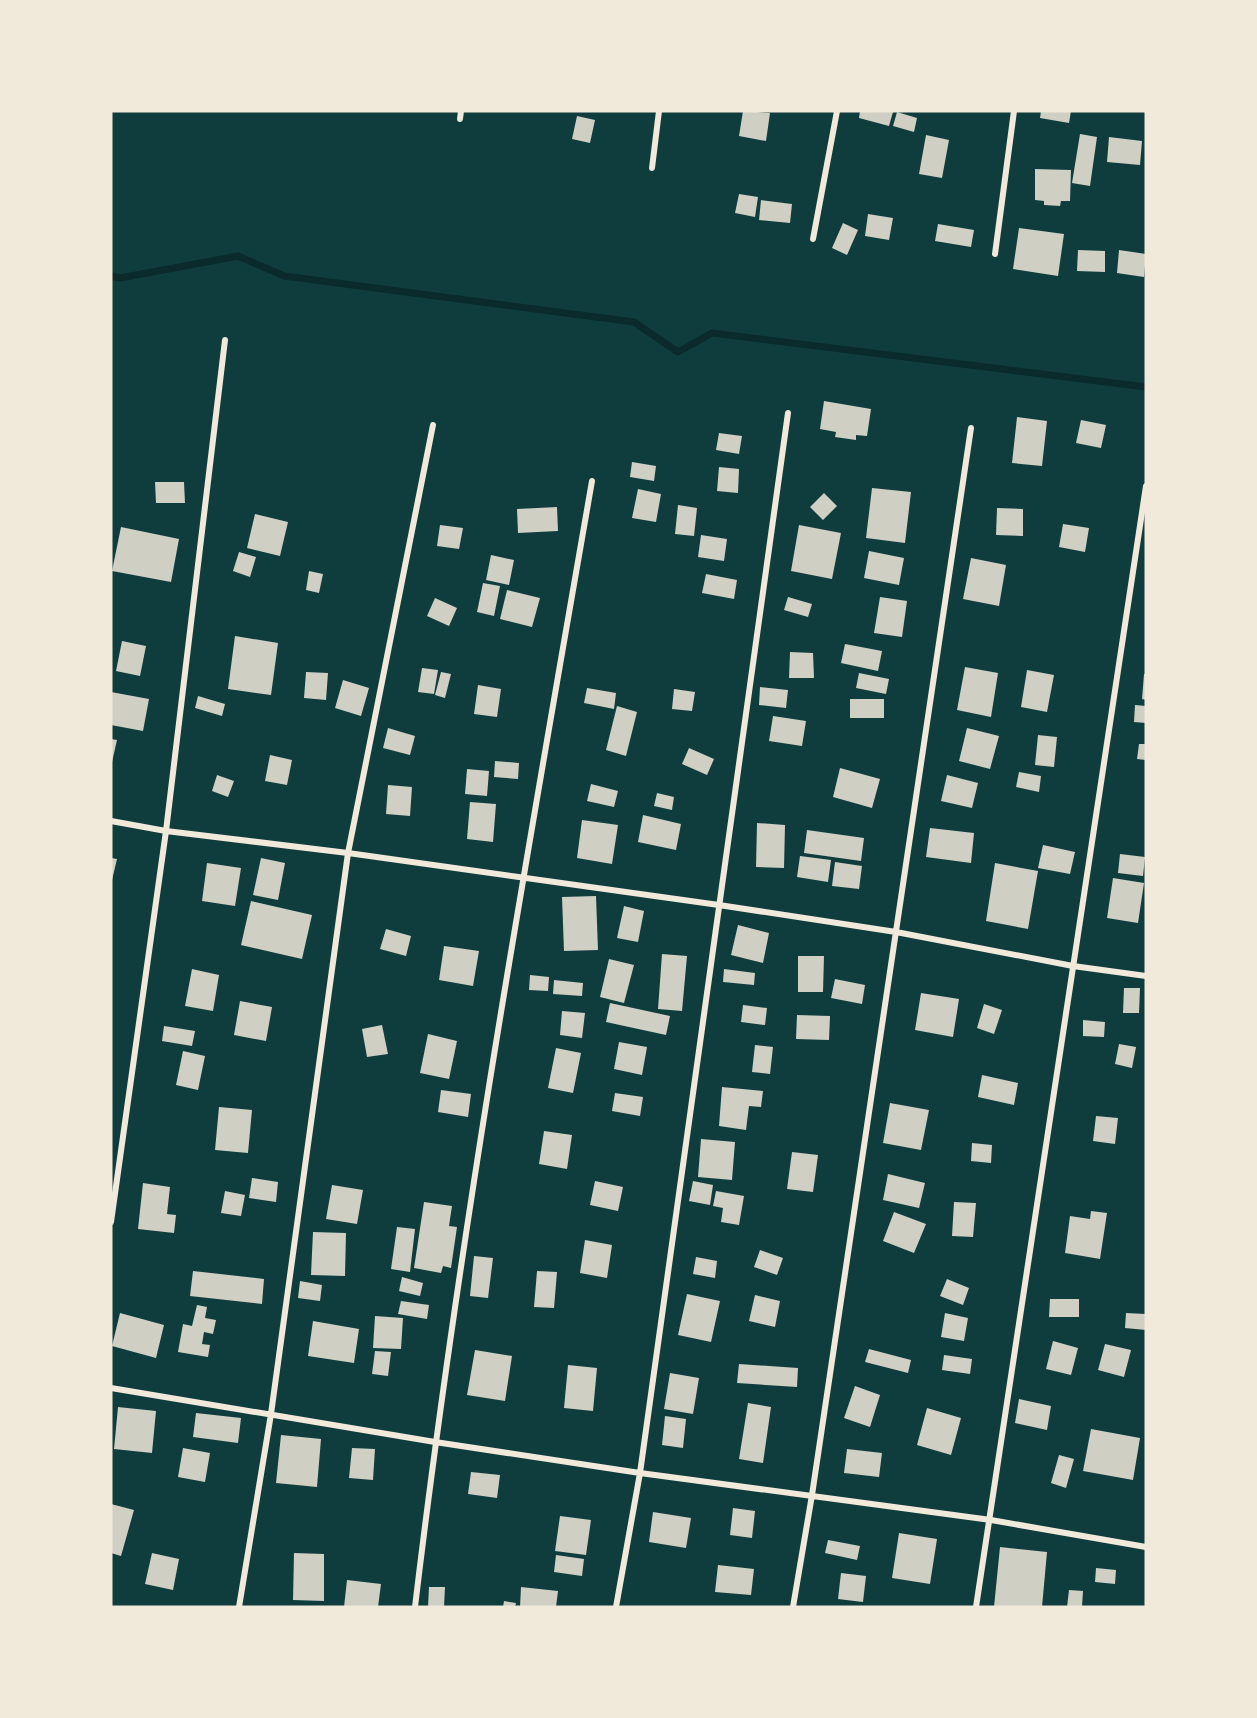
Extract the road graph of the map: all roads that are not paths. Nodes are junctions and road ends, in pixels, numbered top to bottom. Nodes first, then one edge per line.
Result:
1 (461, 111) edge
2 (659, 111) edge
3 (837, 111) edge
4 (1014, 111) edge
5 (460, 120) dead end
6 (652, 168) dead end
7 (813, 238) dead end
8 (996, 254) dead end
9 (225, 340) dead end
10 (788, 413) dead end
11 (433, 425) dead end
12 (971, 428) dead end
13 (592, 482) dead end
14 (1146, 486) edge
15 (111, 821) edge
16 (166, 831) junction
17 (348, 853) junction
18 (523, 878) junction
19 (719, 905) junction
20 (896, 932) junction
21 (1073, 966) junction
22 (1146, 976) edge
23 (111, 1222) edge
24 (111, 1388) edge
25 (271, 1414) junction
26 (435, 1442) junction
27 (640, 1473) junction
28 (812, 1495) junction
29 (991, 1520) junction
30 (1146, 1547) edge
31 (239, 1607) edge
32 (415, 1607) edge
33 (616, 1607) edge
34 (793, 1607) edge
35 (976, 1607) edge

1 - 5 street
2 - 6 street
3 - 7 street
4 - 8 street
9 - 16 street
10 - 19 street
11 - 17 street
12 - 20 street
13 - 18 street
14 - 21 street
15 - 16 street
16 - 17 street
16 - 23 street
17 - 18 street
17 - 25 street
18 - 19 street
18 - 26 street
19 - 20 street
19 - 27 street
20 - 21 street
20 - 28 street
21 - 22 street
21 - 29 street
24 - 25 street
25 - 26 street
25 - 31 street
26 - 27 street
26 - 32 street
27 - 28 street
27 - 33 street
28 - 29 street
28 - 34 street
29 - 30 street
29 - 35 street

